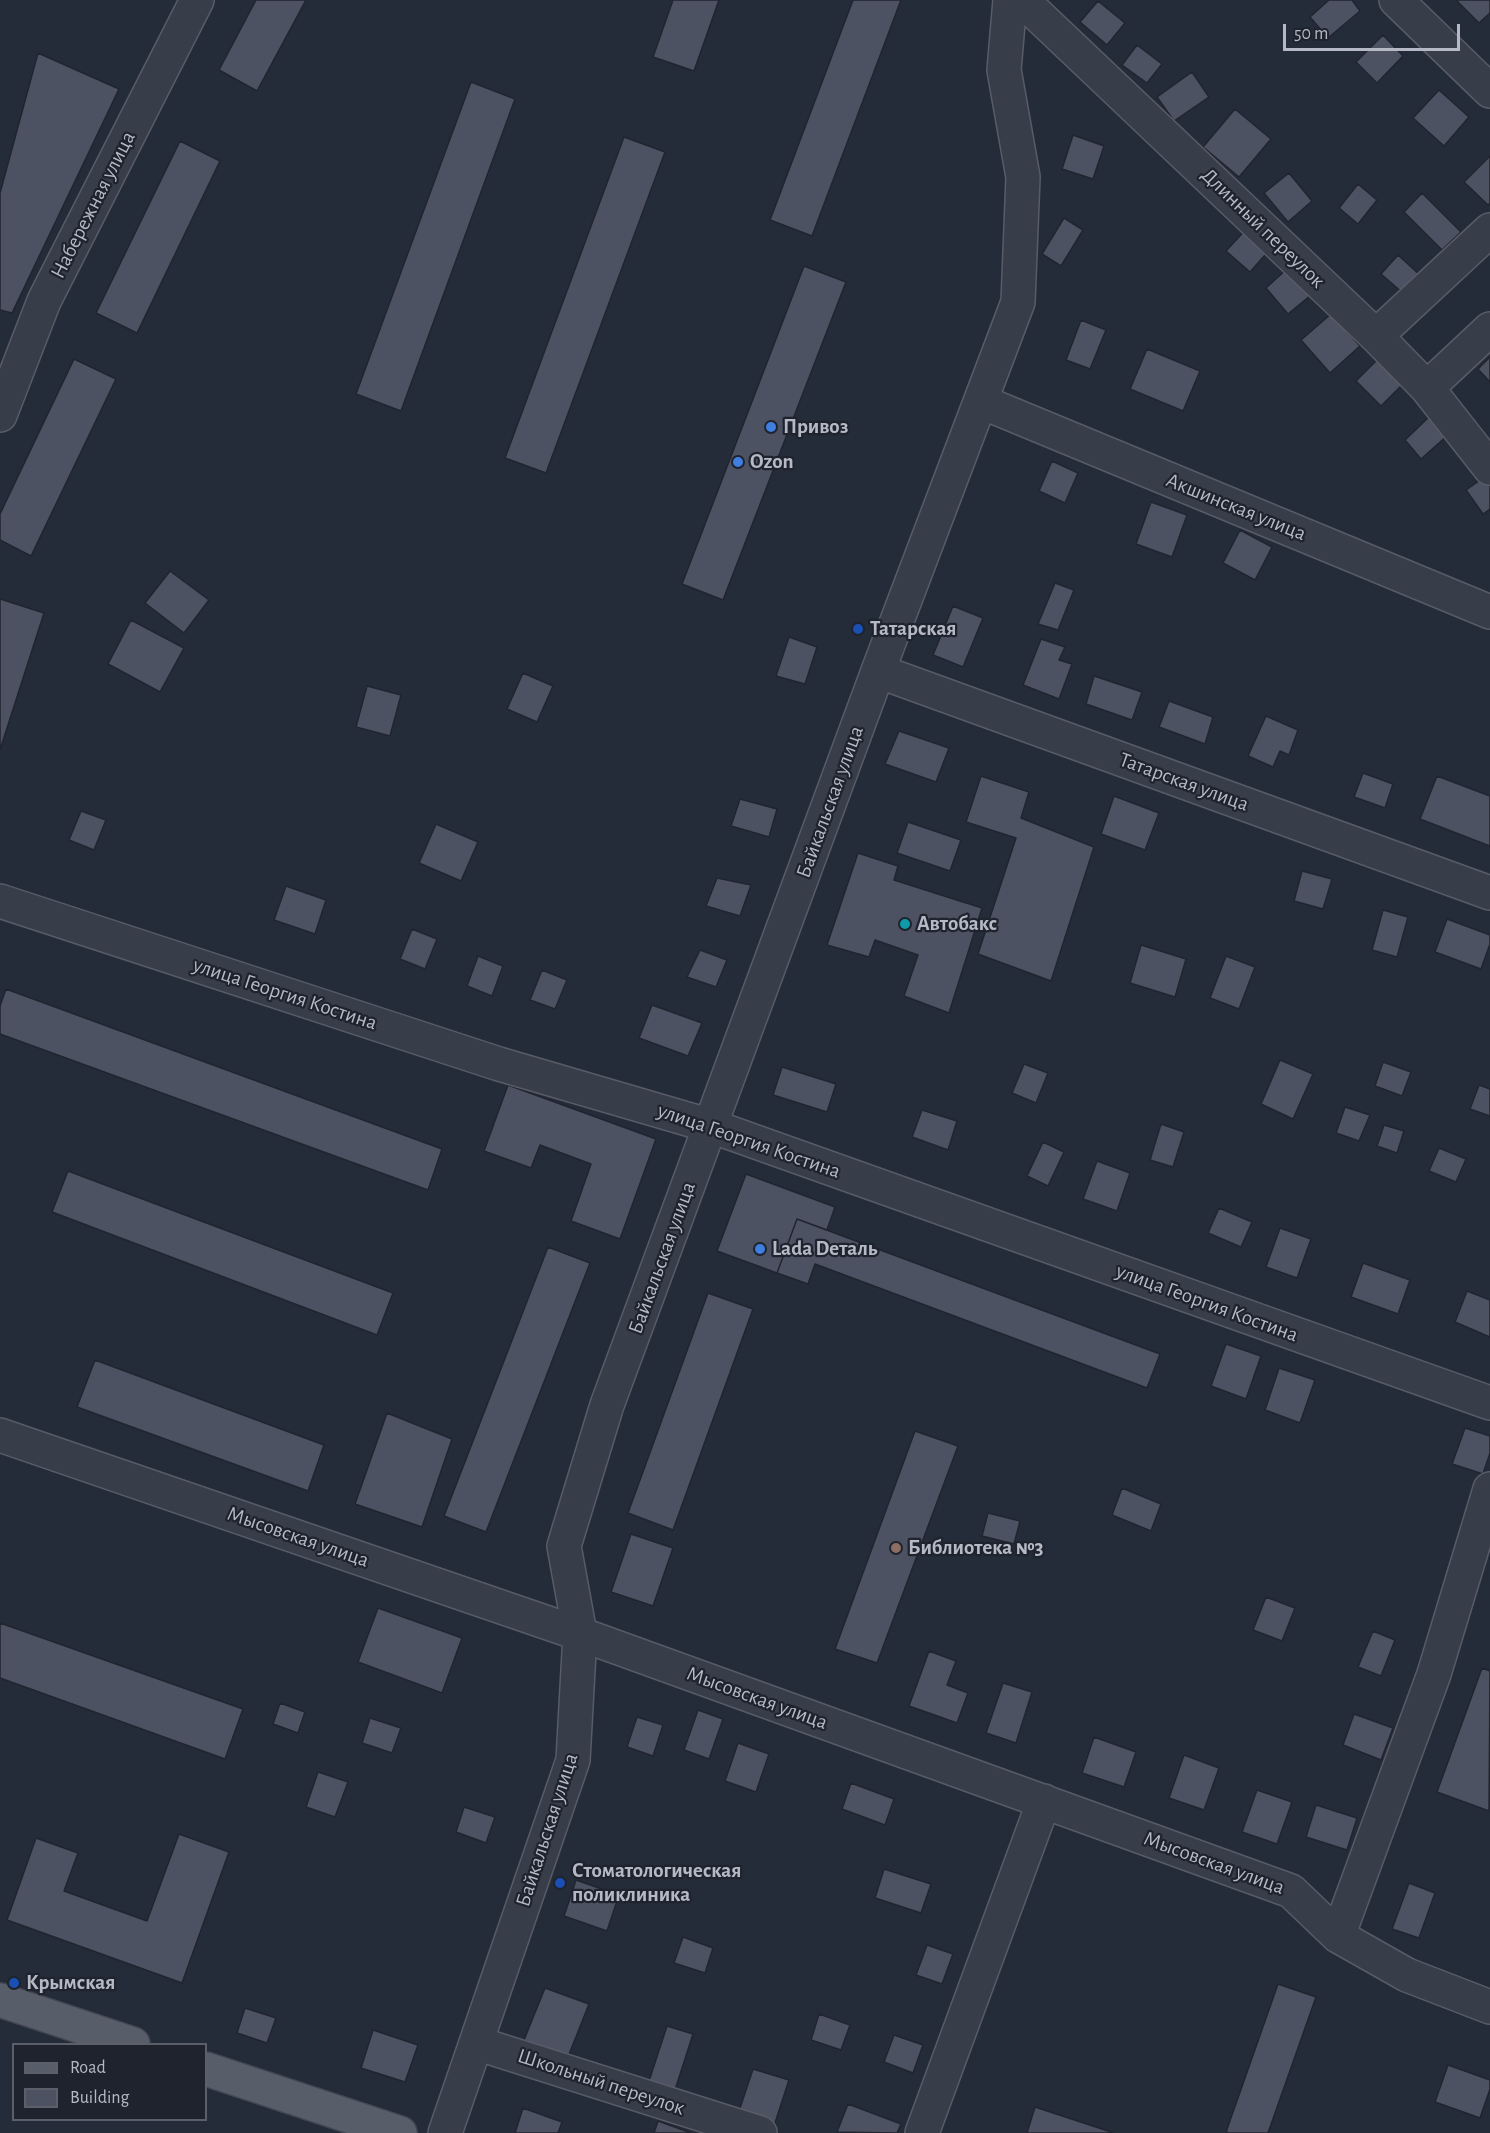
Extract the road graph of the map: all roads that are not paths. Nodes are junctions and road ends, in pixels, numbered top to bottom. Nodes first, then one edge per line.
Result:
1 (197, 0) edge
2 (1010, 0) edge
3 (1022, 0) edge
4 (1396, 0) edge
5 (1490, 91) edge
6 (1490, 230) edge
7 (1490, 329) edge
8 (1376, 336) junction
9 (1427, 388) junction
10 (982, 402) junction
11 (0, 415) edge
12 (1490, 468) edge
13 (1490, 612) edge
14 (878, 671) junction
15 (1490, 893) edge
16 (0, 901) edge
17 (711, 1126) junction
18 (1490, 1403) edge
19 (0, 1435) edge
20 (1490, 1489) edge
21 (579, 1634) junction
22 (1044, 1801) junction
23 (1338, 1936) junction
24 (0, 2000) edge
25 (1490, 2007) edge
26 (130, 2043) edge
27 (476, 2043) junction
28 (207, 2068) edge
29 (400, 2133) edge
30 (445, 2133) edge
31 (760, 2133) edge
32 (922, 2133) edge

1 - 11 street, Набережная улица
2 - 10 street, Байкальская улица
3 - 8 street, Длинный переулок
4 - 5 street
6 - 8 street
7 - 9 street
8 - 9 street, Длинный переулок
9 - 12 street, Длинный переулок
10 - 13 street, Акшинская улица
10 - 14 street, Байкальская улица
14 - 15 street, Татарская улица
14 - 17 street, Байкальская улица
16 - 17 street, улица Георгия Костина
17 - 18 street, улица Георгия Костина
17 - 21 street, Байкальская улица
19 - 21 street, Мысовская улица
20 - 23 street
21 - 22 street, Мысовская улица
21 - 27 street, Байкальская улица
22 - 23 street, Мысовская улица
22 - 32 street
23 - 25 street, Мысовская улица
24 - 26 main road
27 - 30 street, Байкальская улица
27 - 31 street, Школьный переулок
28 - 29 main road

